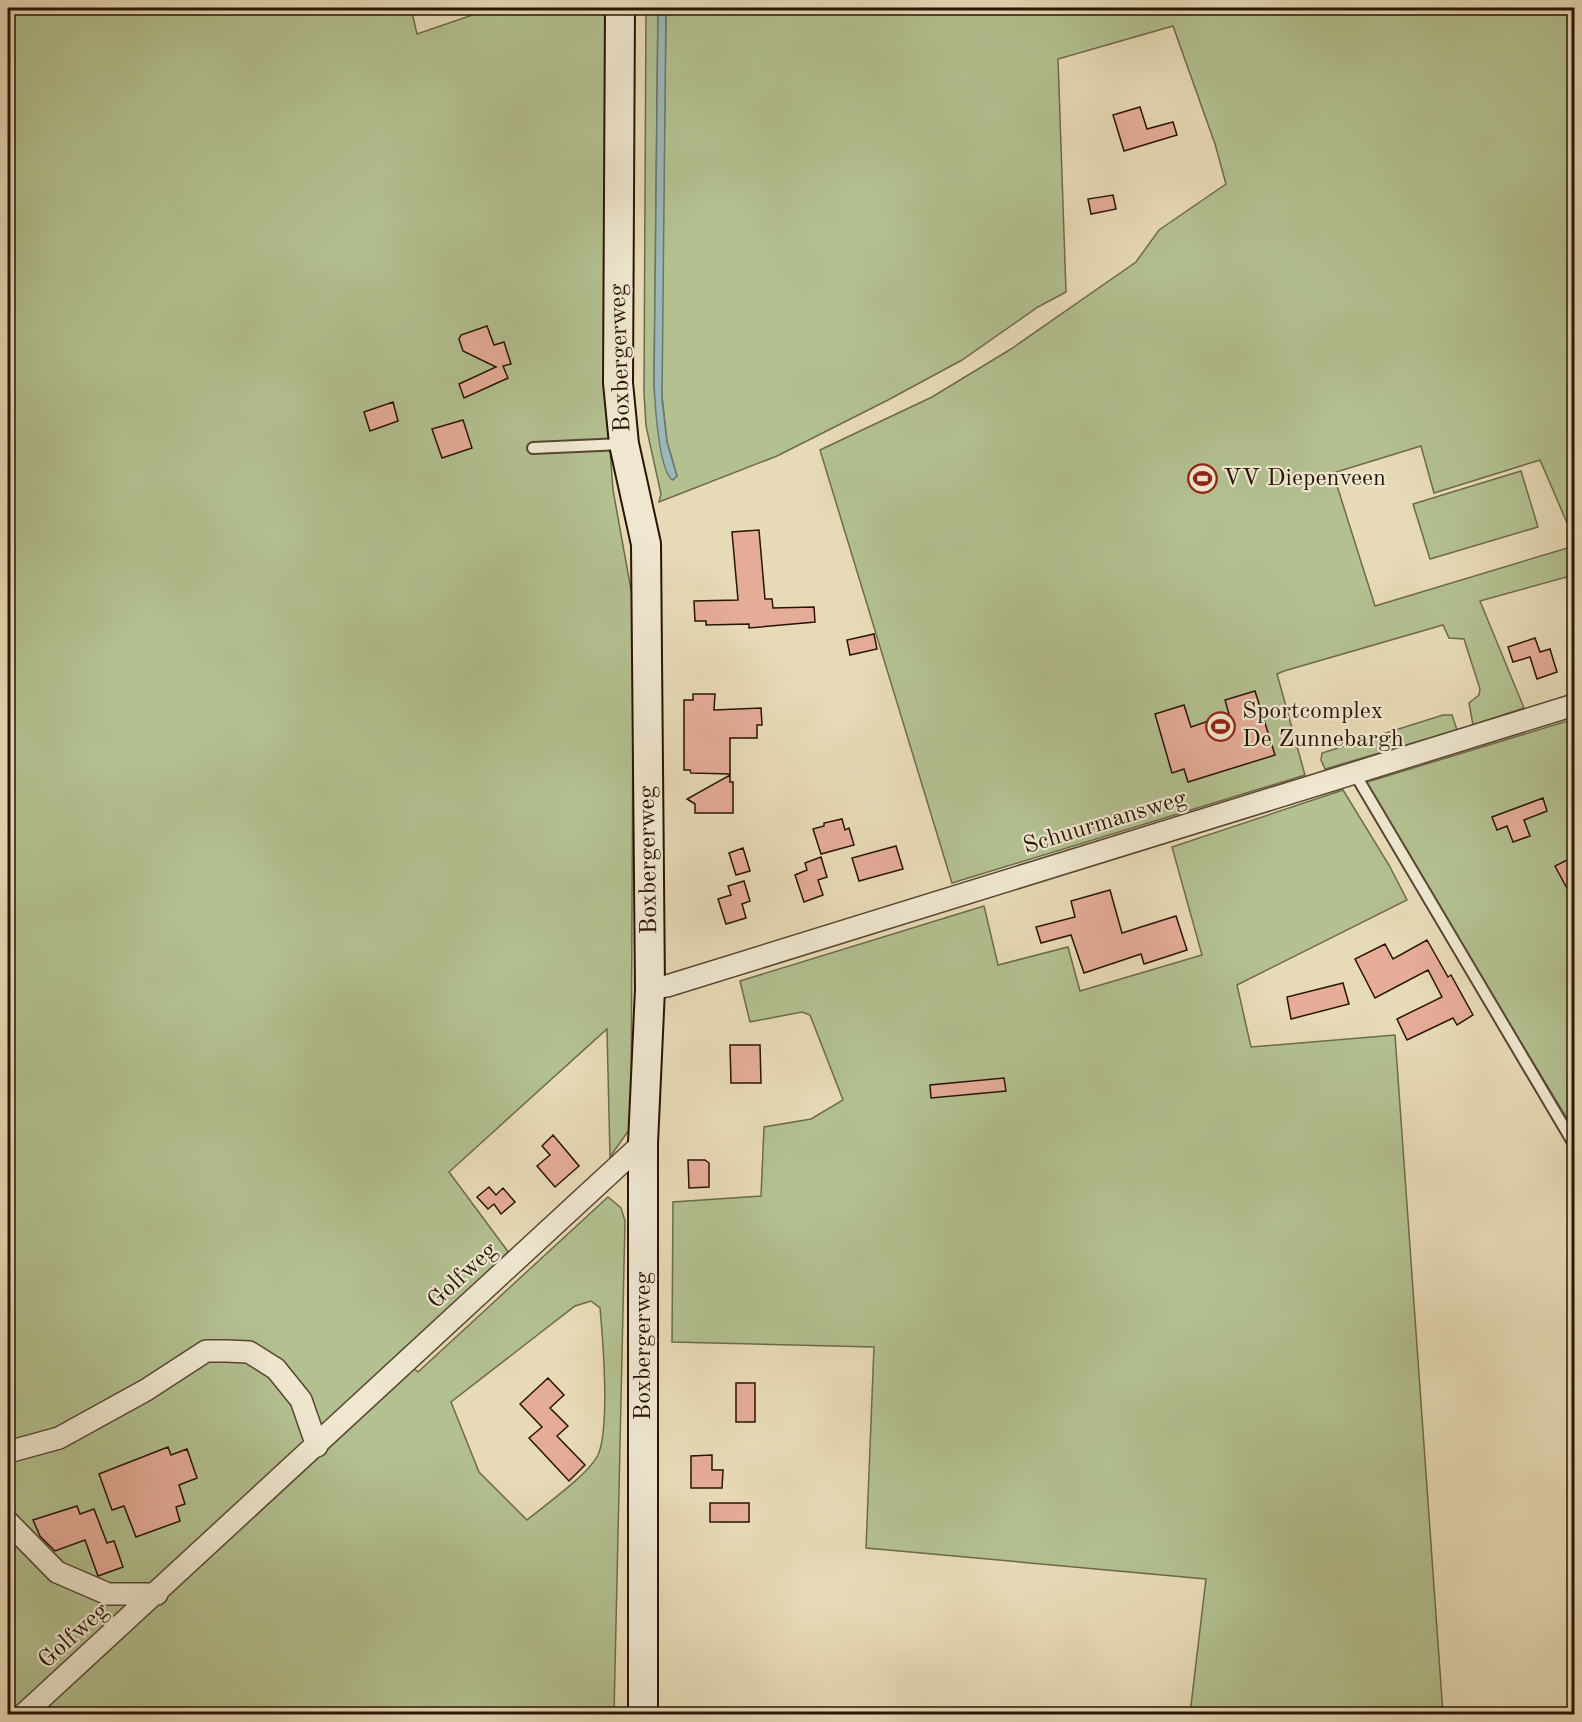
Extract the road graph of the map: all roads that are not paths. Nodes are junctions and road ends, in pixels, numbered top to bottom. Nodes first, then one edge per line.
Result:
1 (620, 8) edge
2 (624, 444) junction
3 (533, 448) dead end
4 (1575, 705) edge
5 (1355, 774) junction
6 (650, 989) junction
7 (643, 1143) junction
8 (1575, 1144) edge
9 (317, 1446) junction
10 (8, 1452) edge
11 (8, 1522) edge
12 (157, 1594) junction
13 (24, 1714) edge
14 (643, 1714) edge

1 - 2 street, Boxbergerweg
2 - 3 lane
2 - 6 street, Boxbergerweg
4 - 5 street, Schuurmansweg
5 - 6 street, Schuurmansweg
5 - 8 lane
6 - 7 street, Boxbergerweg
7 - 9 street, Golfweg
7 - 14 street, Boxbergerweg
9 - 10 street
9 - 12 street, Golfweg
11 - 12 street, Golfweg
12 - 13 street, Golfweg

